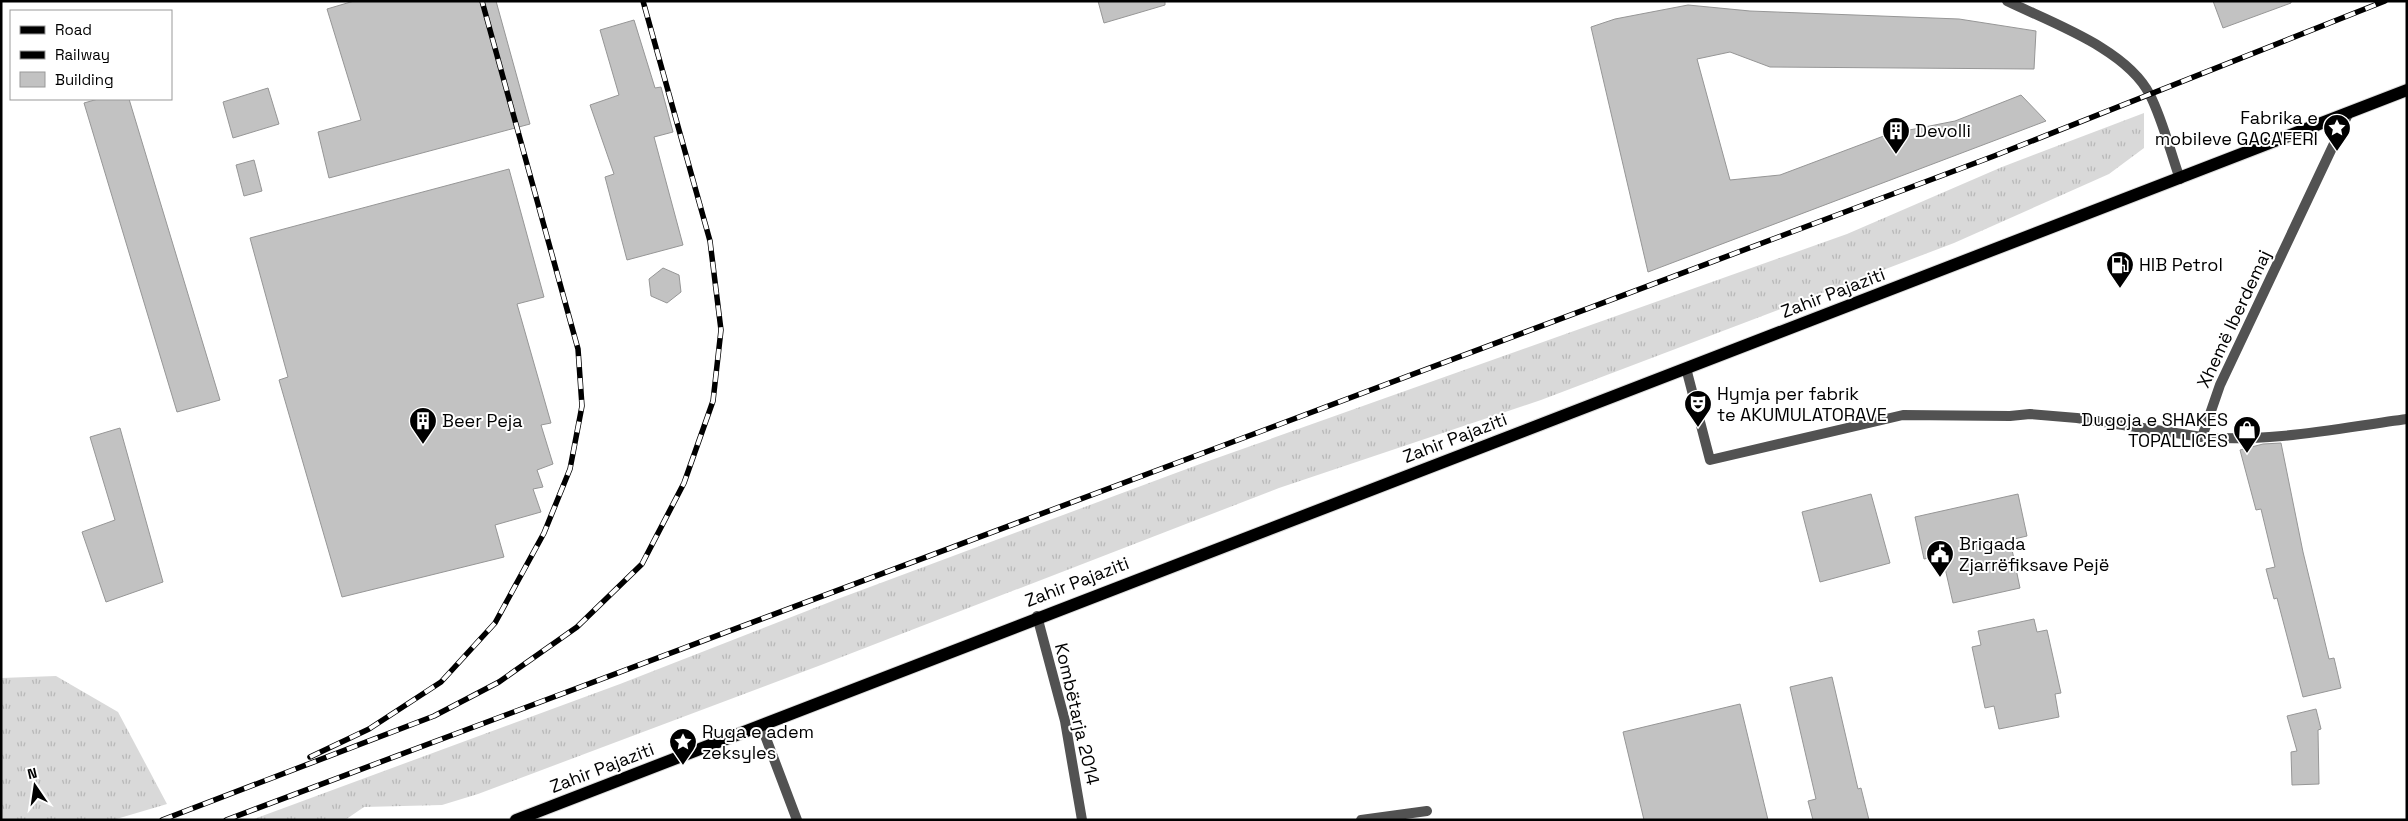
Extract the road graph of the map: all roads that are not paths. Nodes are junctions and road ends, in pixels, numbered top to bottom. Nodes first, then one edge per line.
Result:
1 (2007, 1) edge
2 (2407, 90) edge
3 (2348, 112) junction
4 (2180, 178) junction
5 (1686, 368) junction
6 (2407, 419) edge
7 (2202, 437) junction
8 (1037, 616) junction
9 (761, 725) junction
10 (1427, 811) dead end
11 (516, 820) edge
12 (797, 820) edge
13 (1082, 820) edge
14 (1361, 820) edge

1 - 4 street
2 - 3 main road, Zahir Pajaziti
3 - 4 main road, Zahir Pajaziti
3 - 7 street, Xhemë Iberdemaj
4 - 5 main road, Zahir Pajaziti
5 - 7 street
5 - 8 main road, Zahir Pajaziti
6 - 7 street
8 - 9 main road, Zahir Pajaziti
8 - 13 street, Kombëtarja 2014
9 - 11 main road, Zahir Pajaziti
9 - 12 street
10 - 14 street

